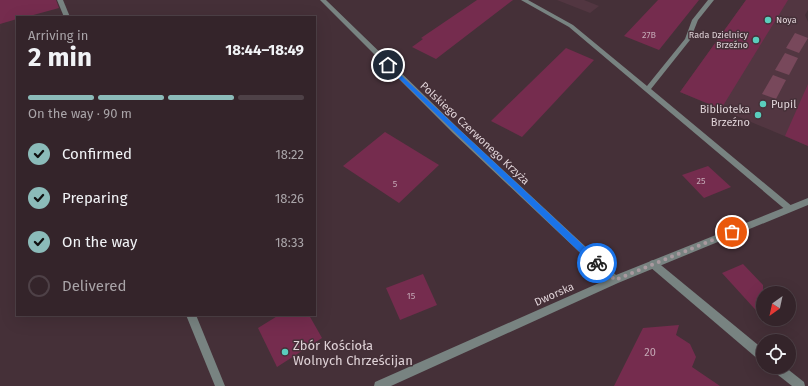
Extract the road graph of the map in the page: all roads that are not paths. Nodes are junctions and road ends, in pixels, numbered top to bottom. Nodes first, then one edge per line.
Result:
1 (60, 0) edge
2 (322, 0) edge
3 (524, 0) edge
4 (712, 0) edge
5 (67, 16) edge
6 (647, 90) junction
7 (808, 201) edge
8 (790, 209) junction
9 (653, 264) junction
10 (615, 280) junction
11 (191, 316) edge
12 (756, 350) edge
13 (785, 374) edge
14 (220, 386) edge
15 (379, 386) edge
16 (800, 386) edge

1 - 5 street
2 - 10 street, Polskiego Czerwonego Krzyża
3 - 6 street
4 - 6 street
6 - 8 street
7 - 8 street, Dworska
8 - 9 street, Dworska
9 - 10 street, Dworska
9 - 12 street
10 - 15 street, Dworska
11 - 14 street
13 - 16 street

